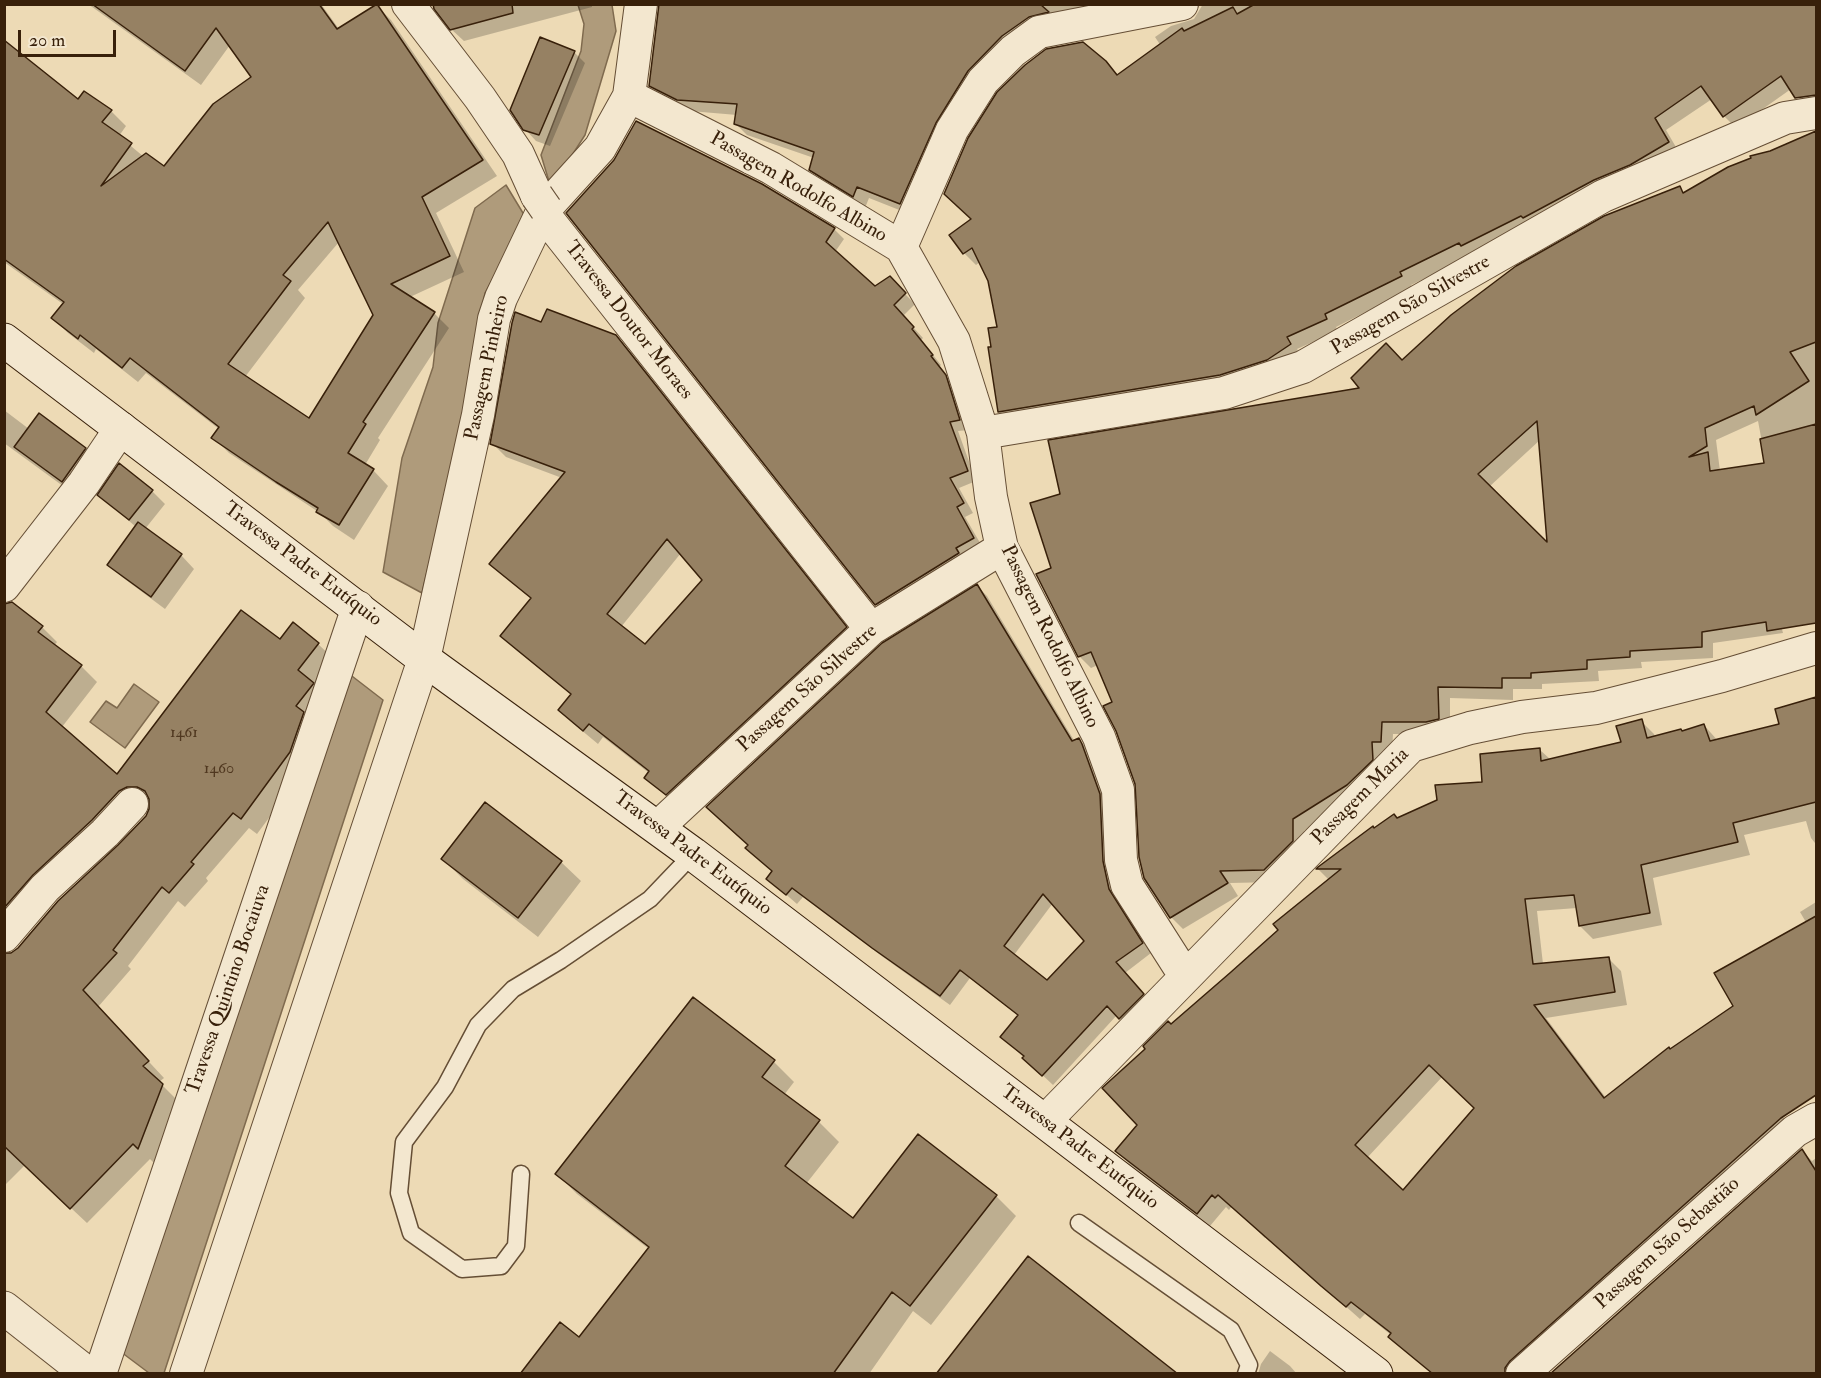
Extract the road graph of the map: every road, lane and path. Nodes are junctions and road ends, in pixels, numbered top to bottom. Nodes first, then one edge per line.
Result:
1 (408, 4) edge
2 (641, 4) edge
3 (1182, 4) edge
4 (629, 96) junction
5 (1816, 113) edge
6 (542, 206) junction
7 (901, 248) junction
8 (4, 340) edge
9 (122, 429) junction
10 (983, 433) junction
11 (1002, 548) junction
12 (4, 586) edge
13 (358, 607) junction
14 (871, 629) junction
15 (1816, 648) edge
16 (424, 659) junction
17 (132, 804) dead end
18 (658, 827) junction
19 (693, 854) junction
20 (4, 936) edge
21 (1185, 976) junction
22 (1816, 1119) edge
23 (1045, 1121) junction
24 (521, 1174) dead end
25 (1079, 1223) dead end
26 (4, 1308) edge
27 (88, 1374) edge
28 (100, 1374) edge
29 (186, 1374) edge
30 (1246, 1374) edge
31 (1376, 1374) edge
32 (1522, 1374) edge

1 - 6 street, Travessa Doutor Moraes
2 - 4 street, Passagem Pinheiro
3 - 7 street
4 - 6 street, Passagem Pinheiro
4 - 7 street, Passagem Rodolfo Albino
5 - 10 street, Passagem São Silvestre
6 - 14 street, Travessa Doutor Moraes
6 - 16 street, Passagem Pinheiro
7 - 10 street, Passagem Rodolfo Albino
8 - 9 main road, Travessa Padre Eutíquio
9 - 12 street
9 - 13 main road, Travessa Padre Eutíquio
10 - 11 street, Passagem Rodolfo Albino
11 - 14 street, Passagem São Silvestre
11 - 21 street, Passagem Rodolfo Albino
13 - 16 main road, Travessa Padre Eutíquio
13 - 28 street, Travessa Quintino Bocaiuva
14 - 18 street, Passagem São Silvestre
15 - 21 street, Passagem Maria
16 - 18 main road, Travessa Padre Eutíquio
16 - 29 street
17 - 20 street
18 - 19 main road, Travessa Padre Eutíquio
19 - 23 main road, Travessa Padre Eutíquio
19 - 24 lane
21 - 23 street, Passagem Maria
22 - 32 street, Passagem São Sebastião
23 - 31 main road, Travessa Padre Eutíquio
25 - 30 lane
26 - 27 main road

